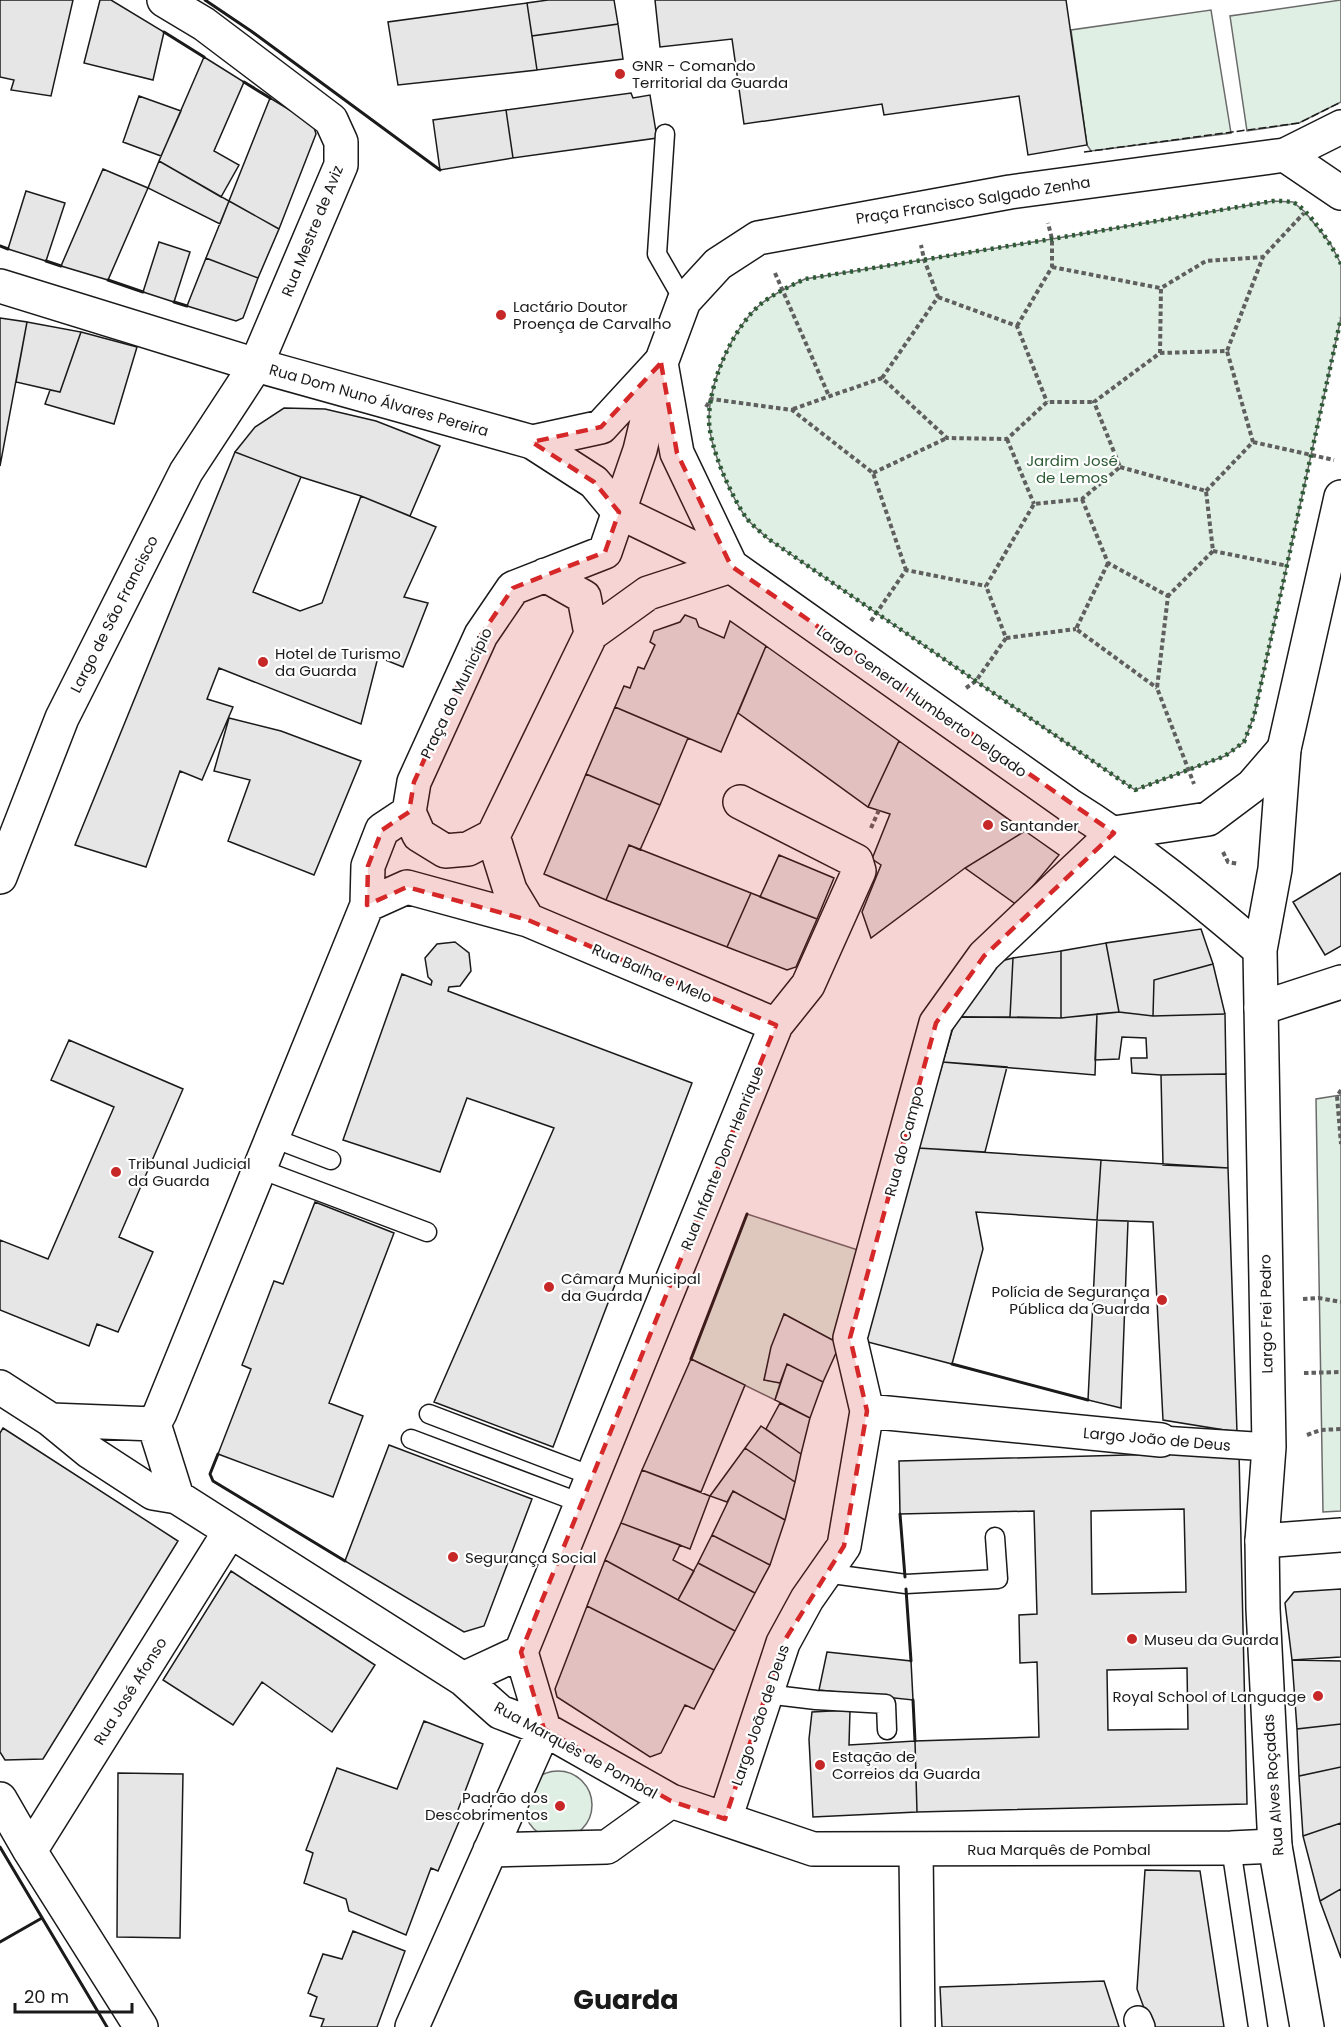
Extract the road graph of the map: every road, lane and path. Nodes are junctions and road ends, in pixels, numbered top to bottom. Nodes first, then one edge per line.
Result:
1 (164, 0) edge
2 (1341, 127) edge
3 (665, 134) dead end
4 (1285, 155) junction
5 (1041, 187) junction
6 (1341, 193) edge
7 (915, 208) junction
8 (1314, 211) dead end
9 (758, 237) junction
10 (1263, 257) junction
11 (1052, 267) junction
12 (0, 286) edge
13 (1161, 288) junction
14 (938, 297) junction
15 (684, 301) junction
16 (1017, 326) junction
17 (1227, 351) junction
18 (1160, 353) junction
19 (661, 363) junction
20 (256, 365) junction
21 (882, 378) junction
22 (829, 396) junction
23 (1047, 402) junction
24 (1094, 402) junction
25 (792, 410) junction
26 (702, 414) dead end
27 (947, 438) junction
28 (1007, 439) junction
29 (532, 442) junction
30 (1253, 442) junction
31 (1341, 462) edge
32 (1120, 467) junction
33 (873, 473) junction
34 (1206, 491) junction
35 (1341, 497) edge
36 (1082, 499) junction
37 (1034, 504) junction
38 (619, 512) junction
39 (1212, 551) junction
40 (1108, 563) junction
41 (731, 567) junction
42 (906, 570) junction
43 (545, 574) junction
44 (1324, 574) junction
45 (986, 586) junction
46 (1168, 596) junction
47 (1076, 629) junction
48 (591, 634) junction
49 (1006, 638) junction
50 (849, 650) junction
51 (1157, 688) junction
52 (934, 710) junction
53 (1284, 749) junction
54 (740, 802) dead end
55 (409, 812) junction
56 (1208, 819) junction
57 (1114, 833) junction
58 (493, 836) junction
59 (1275, 869) junction
60 (0, 877) edge
61 (367, 905) junction
62 (528, 920) junction
63 (1260, 950) junction
64 (1341, 982) edge
65 (1261, 1008) junction
66 (776, 1025) junction
67 (1341, 1090) edge
68 (273, 1138) junction
69 (1341, 1144) edge
70 (331, 1160) dead end
71 (260, 1169) junction
72 (427, 1232) dead end
73 (850, 1338) joint
74 (0, 1387) edge
75 (867, 1411) junction
76 (429, 1414) dead end
77 (51, 1420) junction
78 (154, 1424) junction
79 (411, 1439) dead end
80 (1161, 1440) joint
81 (1269, 1448) junction
82 (587, 1490) junction
83 (177, 1497) junction
84 (230, 1531) junction
85 (1341, 1535) edge
86 (996, 1538) dead end
87 (1262, 1541) junction
88 (825, 1573) junction
89 (521, 1652) junction
90 (463, 1679) junction
91 (766, 1694) junction
92 (544, 1729) junction
93 (887, 1730) dead end
94 (0, 1799) edge
95 (671, 1801) junction
96 (725, 1819) junction
97 (1275, 1846) junction
98 (1231, 1848) junction
99 (916, 1849) junction
100 (490, 1850) junction
101 (30, 1851) junction
102 (141, 2027) edge
103 (412, 2027) edge
104 (918, 2027) edge
105 (1258, 2027) edge
106 (1307, 2027) edge

1 - 20 street, Rua Mestre de Aviz
2 - 4 street, Praça Francisco Salgado Zenha
3 - 15 lane
4 - 5 street, Praça Francisco Salgado Zenha
4 - 6 street
5 - 7 street, Praça Francisco Salgado Zenha
5 - 11 path
7 - 9 street, Praça Francisco Salgado Zenha
7 - 14 path
8 - 10 path
9 - 15 street, Praça Francisco Salgado Zenha
9 - 22 path
10 - 13 path
10 - 17 path
11 - 13 path
11 - 16 path
12 - 20 street, Rua Dom Nuno Álvares Pereira
13 - 18 path
14 - 16 path
14 - 21 path
15 - 19 street, Praça Francisco Salgado Zenha
16 - 23 path
17 - 18 path
17 - 30 path
18 - 24 path
19 - 29 street, Praça Francisco Salgado Zenha
19 - 38 street, Praça Francisco Salgado Zenha
19 - 41 street
20 - 29 street, Rua Dom Nuno Álvares Pereira
20 - 60 street, Largo de São Francisco
21 - 22 path
21 - 27 path
22 - 25 path
23 - 24 path
23 - 28 path
24 - 32 path
25 - 26 path
25 - 33 path
27 - 28 path
27 - 33 path
28 - 37 path
29 - 38 street, Rua Dom Nuno Álvares Pereira
30 - 31 path
30 - 34 path
32 - 34 path
32 - 36 path
33 - 42 path
34 - 39 path
35 - 44 street
36 - 37 path
36 - 40 path
37 - 45 path
38 - 41 street, Rua Dom Nuno Álvares Pereira
38 - 43 street, Praça Francisco Salgado Zenha
39 - 44 path
39 - 46 path
40 - 46 path
40 - 47 path
41 - 48 street
41 - 50 street, Largo General Humberto Delgado
42 - 45 path
42 - 50 path
43 - 48 street
43 - 55 street, Praça do Município
44 - 53 street
45 - 49 path
46 - 51 path
47 - 49 path
47 - 51 path
48 - 58 street
49 - 52 path
50 - 52 street, Largo General Humberto Delgado
51 - 56 path
52 - 57 street, Largo General Humberto Delgado
53 - 56 street
53 - 59 street
54 - 66 street, Rua Infante Dom Henrique
55 - 58 street
55 - 61 street
56 - 57 street
56 - 59 path
57 - 63 street, Largo General Humberto Delgado
57 - 73 street, Rua do Campo
58 - 62 street
59 - 63 street
61 - 62 street
61 - 68 street
62 - 66 street, Rua Balha e Melo
63 - 65 street, Largo Frei Pedro
64 - 65 street
65 - 81 street, Largo Frei Pedro
66 - 82 street, Rua Infante Dom Henrique
67 - 69 path
68 - 70 lane
68 - 71 street
71 - 72 lane
71 - 78 street
73 - 75 street, Largo João de Deus
74 - 77 street, Rua Marquês de Pombal
75 - 80 street, Largo João de Deus
75 - 88 street, Largo João de Deus
76 - 82 lane
77 - 78 street
77 - 83 street, Rua Marquês de Pombal
78 - 83 street
79 - 82 lane
80 - 81 street, Largo João de Deus
81 - 87 street, Largo Frei Pedro
82 - 89 street, Rua Infante Dom Henrique
83 - 84 street, Rua Marquês de Pombal
84 - 90 street, Rua Marquês de Pombal
84 - 101 street, Rua José Afonso
85 - 87 street
86 - 88 lane
87 - 97 street, Rua Alves Roçadas
88 - 91 street, Largo João de Deus
89 - 90 street
89 - 92 street
90 - 92 street, Rua Marquês de Pombal
91 - 93 lane
91 - 96 street, Largo João de Deus
92 - 95 street, Rua Marquês de Pombal
92 - 100 street
94 - 101 street
95 - 96 street, Rua Marquês de Pombal
95 - 100 street
96 - 99 street, Rua Marquês de Pombal
97 - 98 street, Rua Marquês de Pombal
97 - 106 street, Rua Alves Roçadas
98 - 99 street, Rua Marquês de Pombal
98 - 105 lane
99 - 104 street
100 - 103 street
101 - 102 street

